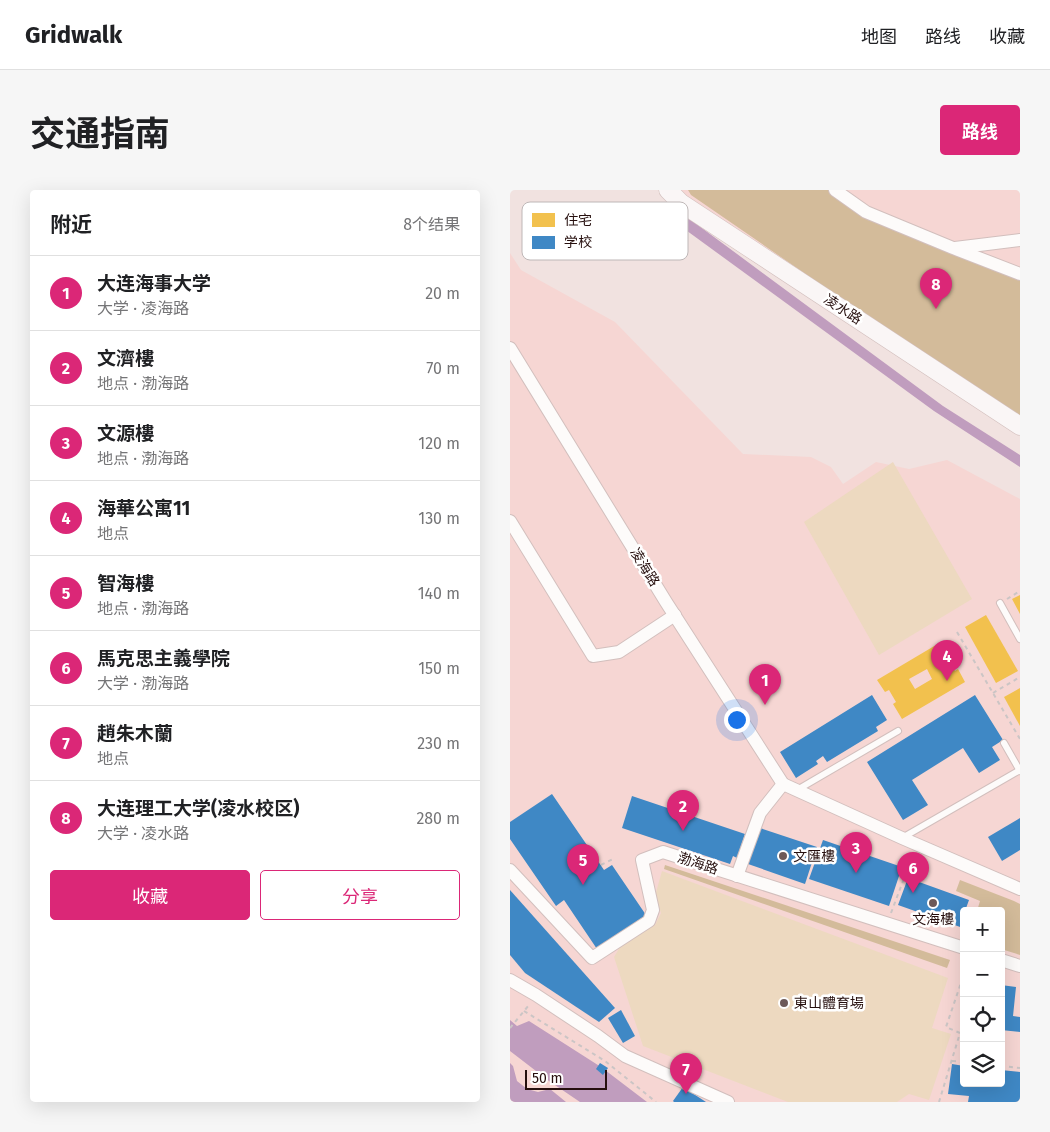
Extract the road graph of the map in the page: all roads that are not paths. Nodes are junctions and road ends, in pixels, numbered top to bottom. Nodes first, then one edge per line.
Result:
1 (668, 190) edge
2 (835, 190) edge
3 (680, 202) edge
4 (688, 208) edge
5 (1020, 240) edge
6 (953, 248) junction
7 (1020, 274) edge
8 (510, 348) edge
9 (1020, 426) edge
10 (510, 521) edge
11 (1000, 603) road end
12 (675, 616) junction
13 (1020, 639) edge
14 (898, 731) dead end
15 (1004, 744) dead end
16 (1020, 770) edge
17 (783, 784) junction
18 (796, 790) junction
19 (902, 838) junction
20 (510, 870) edge
21 (737, 876) junction
22 (1020, 889) edge
23 (960, 947) edge
24 (1005, 961) edge
25 (1020, 966) edge
26 (510, 980) edge
27 (728, 1102) edge

1 - 3 main road, 凌水路
2 - 6 street
4 - 9 main road, 凌水路
5 - 6 street
6 - 7 street
8 - 12 street, 凌海路
10 - 12 street
11 - 13 lane
12 - 17 street, 凌海路
14 - 18 lane
15 - 16 lane
16 - 19 lane
17 - 18 street
17 - 21 street
18 - 19 street
19 - 22 street
20 - 21 street, 渤海路
21 - 23 street, 渤海路
24 - 25 street
26 - 27 street

